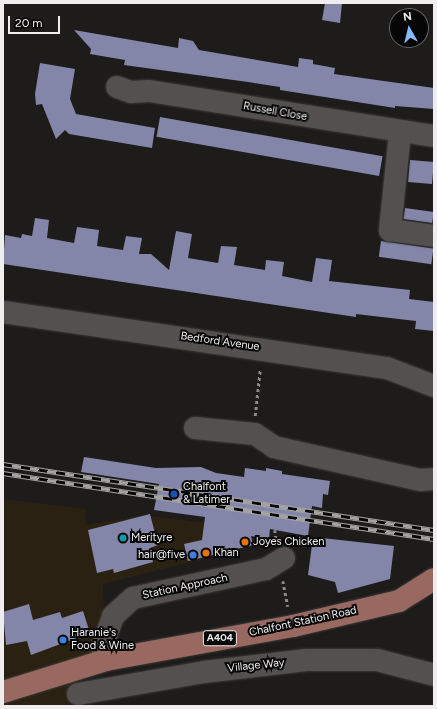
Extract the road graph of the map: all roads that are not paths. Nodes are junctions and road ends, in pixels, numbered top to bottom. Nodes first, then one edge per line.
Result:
1 (117, 87) dead end
2 (400, 133) junction
3 (434, 136) edge
4 (434, 236) edge
5 (3, 312) edge
6 (434, 386) edge
7 (195, 428) dead end
8 (434, 479) edge
9 (284, 558) dead end
10 (434, 579) edge
11 (106, 660) junction
12 (70, 670) junction
13 (434, 675) edge
14 (3, 692) edge
15 (81, 700) edge

1 - 2 street, Russell Close
2 - 3 street, Russell Close
2 - 4 street
5 - 6 street, Bedford Avenue
7 - 8 street
9 - 11 street, Station Approach
10 - 11 main road, Chalfont Station Road / A404
11 - 12 main road, Chalfont Station Road / A404
12 - 14 main road, Chalfont Station Road / A404
12 - 15 street, Village Way
13 - 15 street, Village Way

